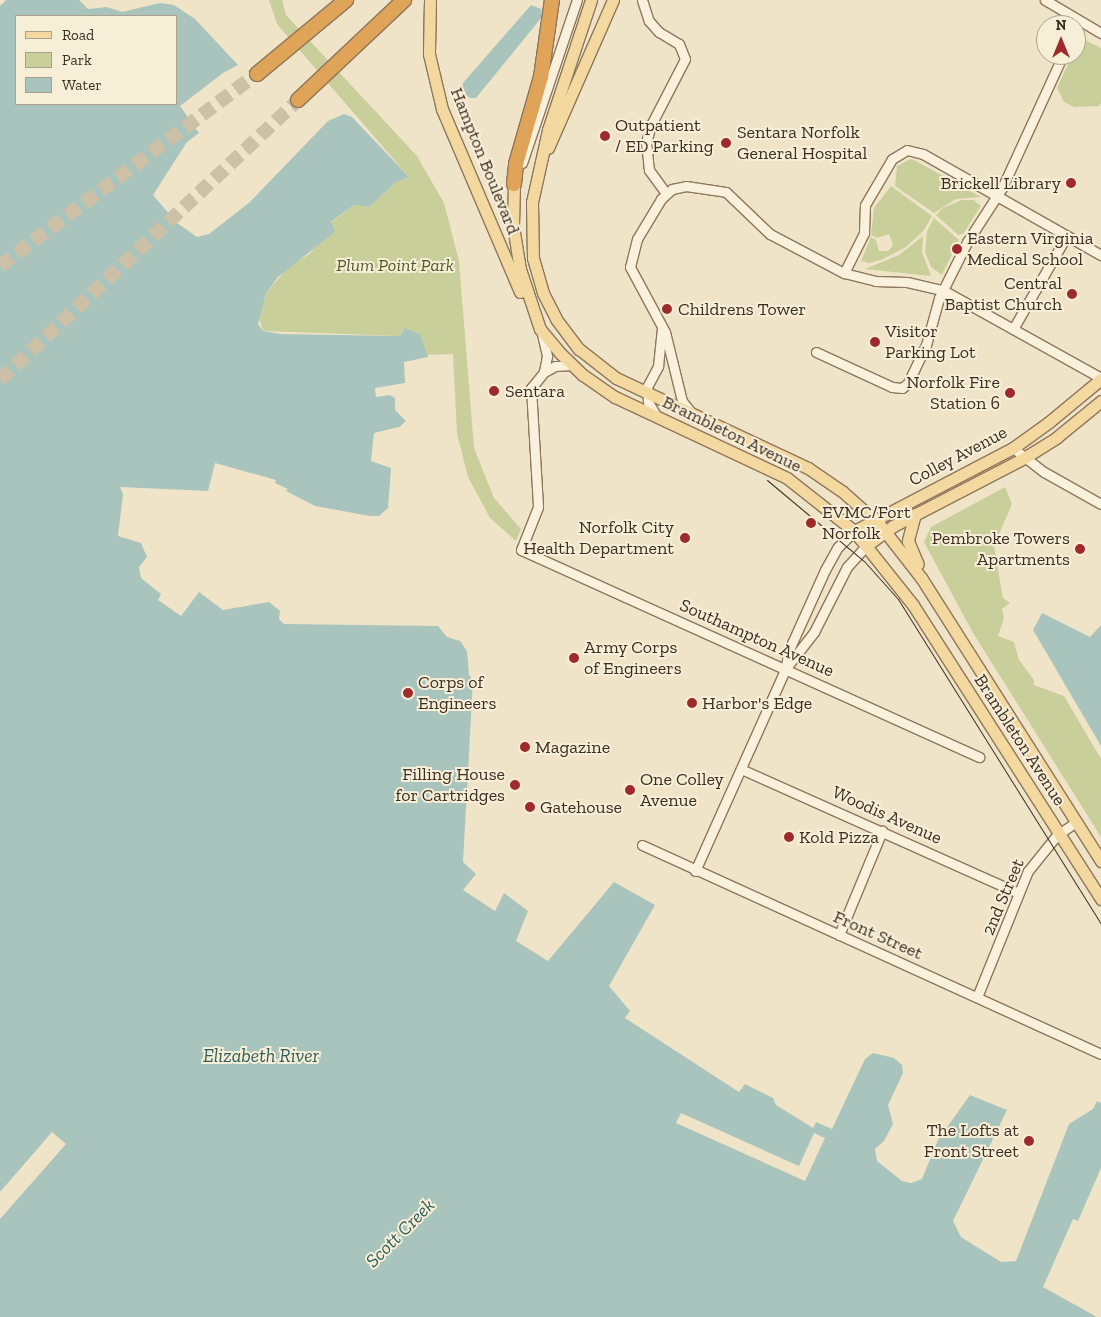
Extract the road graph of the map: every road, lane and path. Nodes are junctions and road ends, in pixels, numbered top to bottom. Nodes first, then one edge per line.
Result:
1 (346, 0) edge
2 (404, 0) edge
3 (552, 0) edge
4 (577, 0) edge
5 (591, 0) edge
6 (613, 0) edge
7 (642, 0) edge
8 (1045, 0) edge
9 (429, 5) edge
10 (1067, 15) edge
11 (1086, 26) edge
12 (1101, 33) edge
13 (1058, 65) edge
14 (257, 74) tunnel mouth
15 (298, 100) tunnel mouth
16 (541, 163) junction
17 (514, 184) junction
18 (666, 193) junction
19 (997, 195) junction
20 (1067, 235) junction
21 (1101, 255) edge
22 (844, 273) junction
23 (943, 290) junction
24 (662, 326) junction
25 (540, 328) junction
26 (1013, 329) junction
27 (816, 352) dead end
28 (571, 365) junction
29 (544, 372) junction
30 (1101, 379) edge
31 (647, 393) junction
32 (1101, 401) edge
33 (691, 414) junction
34 (657, 417) junction
35 (1013, 448) junction
36 (1024, 458) junction
37 (1101, 504) edge
38 (915, 514) junction
39 (874, 520) junction
40 (885, 530) junction
41 (854, 531) junction
42 (867, 545) junction
43 (936, 602) junction
44 (786, 668) junction
45 (979, 757) dead end
46 (741, 769) junction
47 (1076, 822) junction
48 (882, 831) junction
49 (1059, 834) junction
50 (642, 845) dead end
51 (1101, 861) edge
52 (695, 870) junction
53 (1018, 893) junction
54 (1101, 899) edge
55 (839, 935) junction
56 (977, 997) junction
57 (1101, 1054) edge

1 - 14 highway
2 - 15 highway
3 - 17 highway
4 - 17 street, Brambleton Avenue
5 - 16 main road, Brambleton Avenue
6 - 16 main road
7 - 18 street
8 - 10 street
9 - 25 main road, Hampton Boulevard
11 - 12 street
13 - 19 street
16 - 31 main road, Brambleton Avenue
17 - 25 main road, Brambleton Avenue
18 - 22 street
18 - 24 street
19 - 20 street
19 - 22 street
19 - 23 street
20 - 21 street
20 - 26 street
22 - 23 street
23 - 26 street
23 - 27 street
24 - 31 street
24 - 33 street
25 - 28 main road, Brambleton Avenue
25 - 29 street
26 - 30 street
28 - 29 street
28 - 34 main road, Brambleton Avenue
29 - 44 street, Southampton Avenue
30 - 35 main road, Colley Avenue
31 - 33 main road, Brambleton Avenue
31 - 34 street
32 - 36 main road, Colley Avenue
33 - 39 main road, Brambleton Avenue
34 - 41 main road, Brambleton Avenue
35 - 36 street
35 - 39 main road, Colley Avenue
36 - 37 street
36 - 38 main road, Colley Avenue
38 - 40 main road, Colley Avenue
38 - 43 main road
39 - 40 main road, Brambleton Avenue
39 - 41 main road, Colley Avenue
40 - 42 main road, Colley Avenue
40 - 43 main road, Brambleton Avenue
41 - 42 main road, Brambleton Avenue
41 - 44 street, Colley Avenue
42 - 44 street, Colley Avenue
42 - 49 main road, Brambleton Avenue
43 - 47 main road, Brambleton Avenue
44 - 45 street, Southampton Avenue
44 - 46 street, Colley Avenue
46 - 48 street, Woodis Avenue
46 - 52 street, Colley Avenue
47 - 49 street, 2nd Street
47 - 51 main road, Brambleton Avenue
48 - 53 street, Woodis Avenue
48 - 55 street
49 - 53 street, 2nd Street
49 - 54 main road, Brambleton Avenue
50 - 52 street, Front Street
52 - 55 street, Front Street
53 - 56 street, 2nd Street
55 - 56 street, Front Street
56 - 57 street, Front Street

